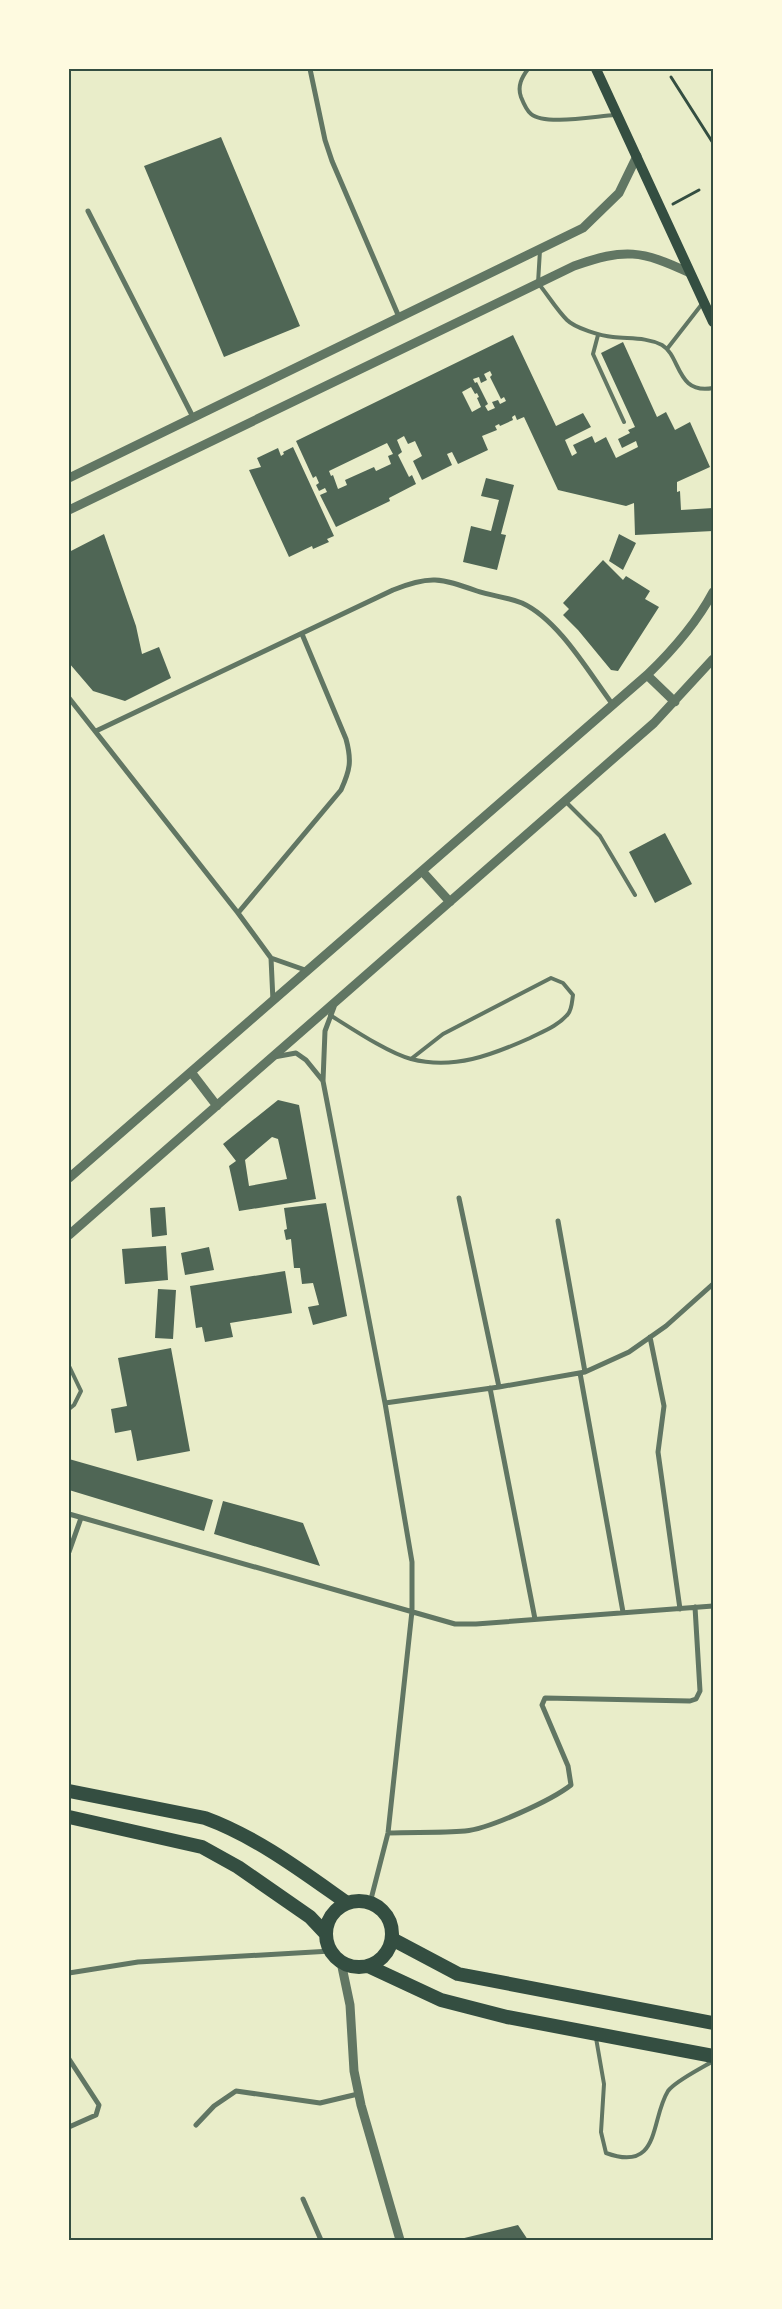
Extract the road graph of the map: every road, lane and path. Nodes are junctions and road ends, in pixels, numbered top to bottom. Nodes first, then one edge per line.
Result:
1 (310, 69) edge
2 (528, 69) edge
3 (596, 69) edge
4 (671, 76) dead end
5 (617, 114) junction
6 (713, 143) edge
7 (637, 156) junction
8 (699, 190) dead end
9 (88, 211) dead end
10 (662, 211) junction
11 (540, 249) junction
12 (690, 273) junction
13 (538, 283) junction
14 (704, 302) junction
15 (399, 317) junction
16 (713, 322) edge
17 (598, 335) junction
18 (667, 349) junction
19 (713, 388) edge
20 (193, 417) junction
21 (624, 422) dead end
22 (69, 478) edge
23 (69, 510) edge
24 (713, 592) edge
25 (709, 608) edge
26 (302, 634) junction
27 (712, 664) edge
28 (647, 675) junction
29 (69, 698) edge
30 (675, 702) junction
31 (613, 705) junction
32 (96, 732) junction
33 (565, 801) junction
34 (422, 872) junction
35 (635, 895) dead end
36 (450, 902) junction
37 (238, 913) junction
38 (271, 958) junction
39 (309, 971) junction
40 (273, 1002) junction
41 (336, 1002) junction
42 (330, 1015) junction
43 (272, 1057) junction
44 (410, 1059) junction
45 (191, 1072) junction
46 (323, 1081) junction
47 (217, 1106) junction
48 (69, 1178) edge
49 (459, 1198) dead end
50 (558, 1221) dead end
51 (69, 1235) edge
52 (713, 1284) edge
53 (650, 1337) junction
54 (69, 1366) edge
55 (582, 1372) junction
56 (499, 1387) junction
57 (490, 1388) junction
58 (385, 1403) junction
59 (69, 1409) edge
60 (69, 1514) edge
61 (81, 1518) junction
62 (69, 1552) edge
63 (713, 1606) edge
64 (695, 1607) junction
65 (680, 1609) junction
66 (412, 1611) junction
67 (623, 1612) junction
68 (535, 1619) junction
69 (69, 1791) edge
70 (69, 1817) edge
71 (388, 1833) junction
72 (347, 1903) junction
73 (370, 1903) junction
74 (326, 1934) junction
75 (392, 1939) junction
76 (331, 1951) junction
77 (341, 1962) junction
78 (368, 1966) junction
79 (69, 1973) edge
80 (713, 2024) edge
81 (595, 2034) junction
82 (713, 2056) edge
83 (69, 2060) edge
84 (713, 2061) edge
85 (358, 2094) junction
86 (196, 2125) dead end
87 (69, 2127) edge
88 (303, 2199) dead end
89 (321, 2240) edge
90 (400, 2240) edge

1 - 15 street
2 - 5 lane
3 - 5 main road
4 - 6 path
5 - 7 main road
7 - 10 main road
7 - 11 street
8 - 10 path
9 - 20 street
10 - 12 main road
11 - 13 lane
11 - 15 street
12 - 13 street
12 - 14 main road
13 - 17 lane
13 - 23 street
14 - 16 main road
14 - 18 lane
15 - 20 street
17 - 18 lane
17 - 21 lane
18 - 19 lane
20 - 22 street
24 - 25 street
25 - 28 street
26 - 31 street
26 - 32 street
26 - 37 street
27 - 30 street
28 - 30 street
28 - 31 street
29 - 32 street
30 - 33 street
31 - 34 street
32 - 37 street
33 - 35 lane
33 - 36 street
34 - 36 street
34 - 39 street
36 - 41 street
37 - 38 street
38 - 39 street
38 - 40 street
39 - 40 street
40 - 45 street
41 - 42 street
41 - 43 street
42 - 44 lane
42 - 46 street
43 - 46 street
43 - 47 street
44 - 44 lane
45 - 47 street
45 - 48 street
46 - 58 street
47 - 51 street
49 - 56 street
50 - 55 street
52 - 53 street
53 - 55 street
53 - 65 street
54 - 59 lane
55 - 56 street
55 - 67 street
56 - 57 street
57 - 58 street
57 - 68 street
58 - 66 street
60 - 61 street
61 - 62 street
61 - 66 street
63 - 64 street
64 - 65 street
64 - 71 street
65 - 67 street
66 - 68 street
66 - 71 street
67 - 68 street
69 - 72 highway
70 - 74 highway
71 - 73 street
72 - 73 highway
72 - 74 highway
73 - 75 highway
74 - 76 highway
75 - 78 highway
75 - 80 highway
76 - 77 highway
76 - 79 street
77 - 78 highway
77 - 85 street
78 - 81 highway
81 - 82 highway
81 - 84 lane
83 - 87 street
85 - 86 street
85 - 90 street
88 - 89 street

